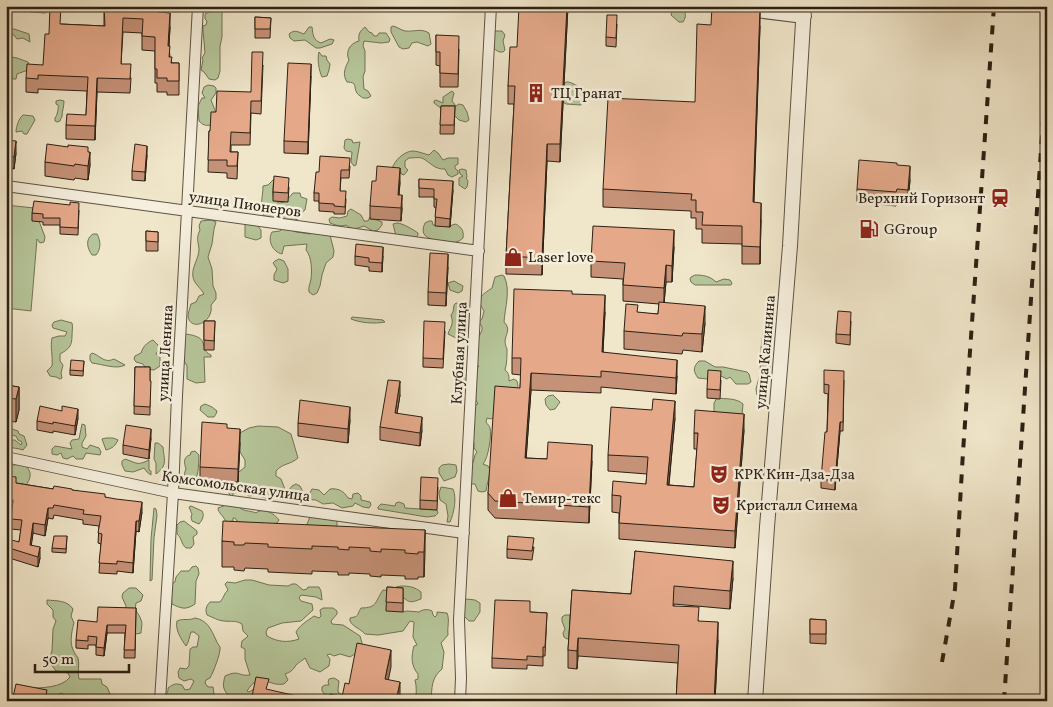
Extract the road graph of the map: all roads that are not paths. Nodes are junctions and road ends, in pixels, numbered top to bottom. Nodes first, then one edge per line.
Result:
1 (198, 6) edge
2 (491, 6) edge
3 (722, 6) edge
4 (804, 11) edge
5 (6, 186) edge
6 (188, 212) junction
7 (479, 251) junction
8 (6, 457) edge
9 (173, 494) junction
10 (464, 533) junction
11 (160, 701) edge
12 (460, 701) edge
13 (755, 701) edge

1 - 6 street, улица Ленина
2 - 7 street, Клубная улица
3 - 4 street
4 - 13 street, улица Калинина
5 - 6 street, улица Пионеров
6 - 7 street, улица Пионеров
6 - 9 street, улица Ленина
7 - 10 street, Клубная улица
8 - 9 street, Комсомольская улица
9 - 10 street, Комсомольская улица
9 - 11 street, улица Ленина
10 - 12 street, Клубная улица

